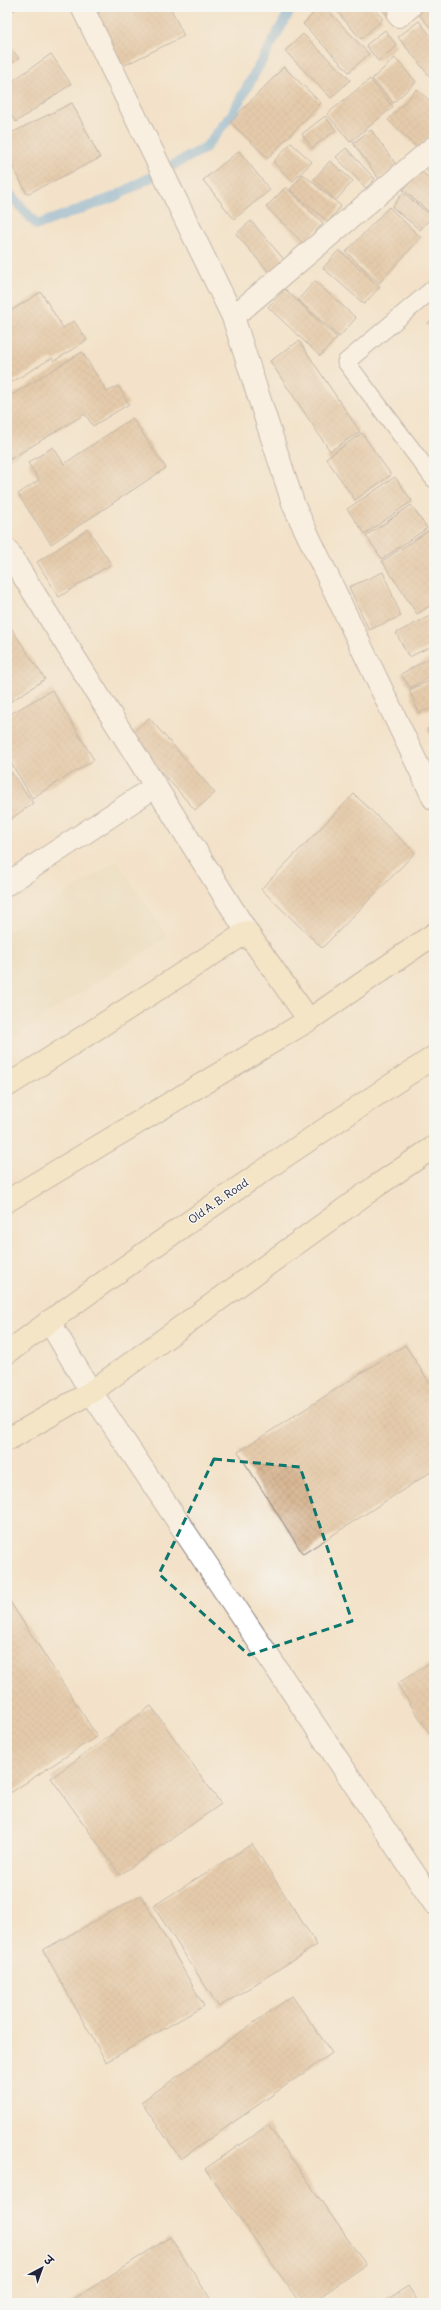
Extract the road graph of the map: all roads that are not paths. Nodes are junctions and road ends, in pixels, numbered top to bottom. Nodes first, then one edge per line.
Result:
1 (82, 7) edge
2 (434, 147) edge
3 (434, 288) edge
4 (233, 317) junction
5 (434, 479) edge
6 (7, 550) edge
7 (156, 786) junction
8 (434, 799) edge
9 (7, 884) edge
10 (247, 932) junction
11 (434, 934) edge
12 (309, 1020) junction
13 (434, 1057) edge
14 (7, 1086) edge
15 (434, 1147) edge
16 (7, 1201) edge
17 (49, 1321) junction
18 (7, 1353) edge
19 (91, 1392) junction
20 (7, 1440) edge
21 (434, 1903) edge

1 - 4 street
2 - 4 street
3 - 5 lane
4 - 8 street
6 - 7 street
7 - 9 street
7 - 10 street
10 - 12 main road
10 - 14 main road
11 - 12 main road
12 - 16 main road
13 - 17 main road, Old A. B. Road
15 - 19 main road
17 - 18 main road, Old A. B. Road
17 - 19 street
19 - 20 main road
19 - 21 street

